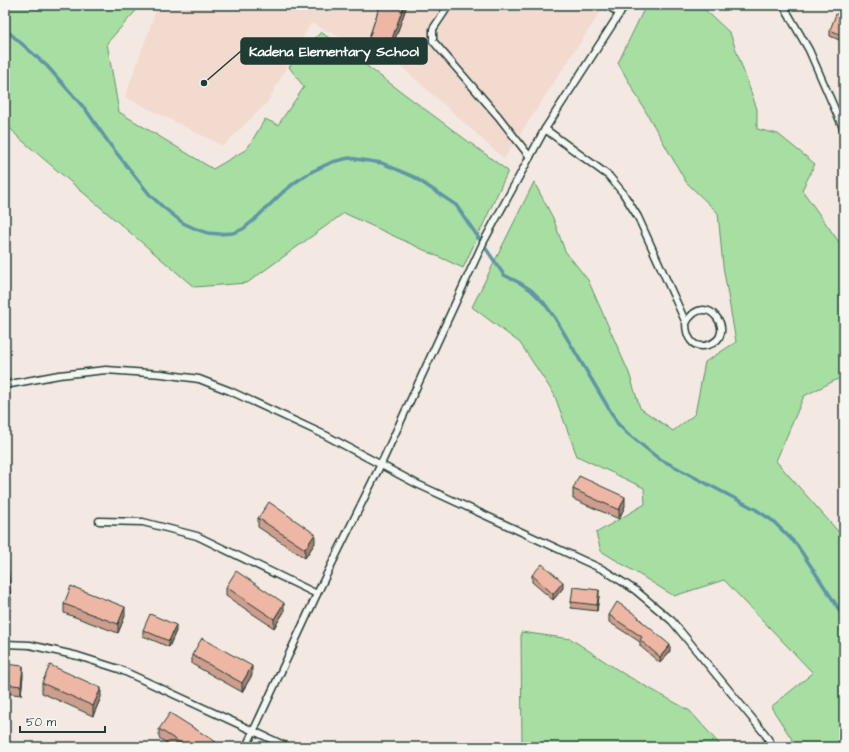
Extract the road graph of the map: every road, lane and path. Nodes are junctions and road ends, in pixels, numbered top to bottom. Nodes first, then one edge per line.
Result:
1 (449, 5) edge
2 (607, 5) edge
3 (625, 5) edge
4 (783, 5) edge
5 (620, 14) junction
6 (545, 129) junction
7 (844, 130) edge
8 (530, 157) junction
9 (686, 323) junction
10 (5, 385) edge
11 (381, 464) junction
12 (99, 521) dead end
13 (317, 594) junction
14 (5, 644) edge
15 (253, 732) junction
16 (246, 747) edge
17 (288, 747) edge
18 (773, 747) edge

1 - 8 lane
2 - 5 lane
3 - 5 lane
4 - 7 lane
5 - 6 lane
6 - 8 lane
6 - 9 lane
8 - 11 lane
9 - 9 lane
10 - 11 lane
11 - 13 lane
11 - 18 lane
12 - 13 lane
13 - 15 lane
14 - 15 lane
15 - 16 lane
15 - 17 lane

